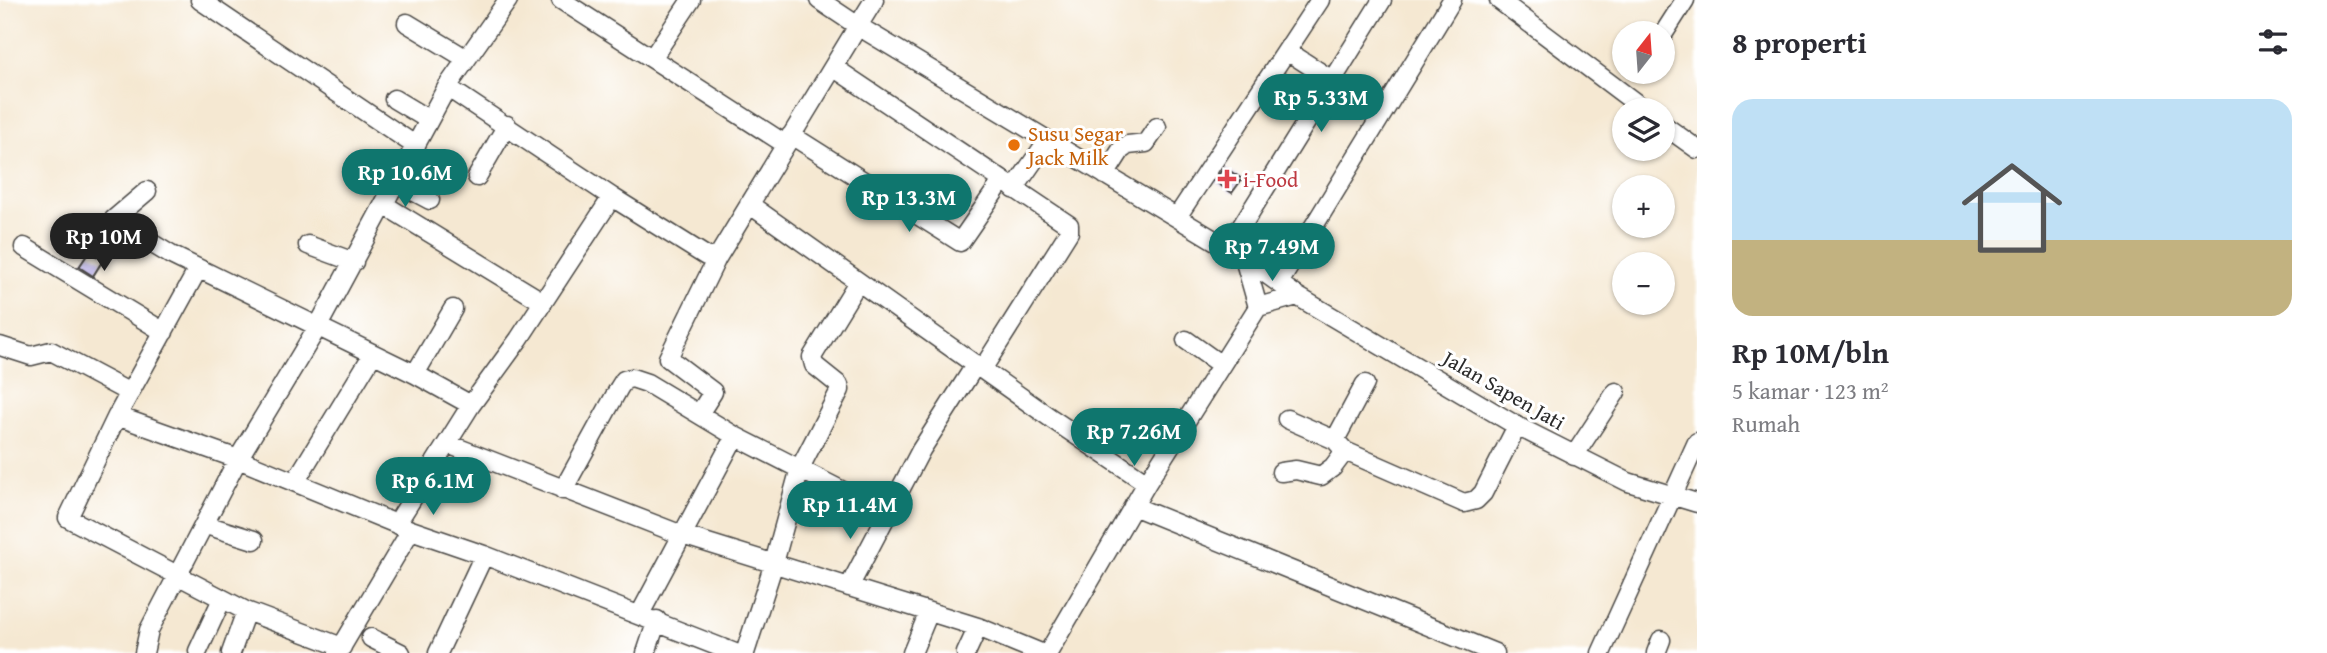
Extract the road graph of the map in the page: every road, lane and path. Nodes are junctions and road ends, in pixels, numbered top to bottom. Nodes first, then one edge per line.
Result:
1 (200, 0) edge
2 (508, 0) edge
3 (561, 0) edge
4 (691, 0) edge
5 (819, 0) edge
6 (874, 0) edge
7 (1320, 0) edge
8 (1382, 0) edge
9 (1452, 0) edge
10 (1499, 0) edge
11 (1685, 0) edge
12 (1672, 21) edge
13 (407, 23) dead end
14 (858, 26) junction
15 (1286, 51) junction
16 (653, 57) junction
17 (465, 58) junction
18 (833, 67) junction
19 (1332, 80) junction
20 (447, 87) junction
21 (1629, 98) edge
22 (394, 99) dead end
23 (429, 120) junction
24 (508, 125) junction
25 (1157, 127) dead end
26 (1675, 133) edge
27 (788, 139) junction
28 (1048, 140) junction
29 (416, 146) junction
30 (1697, 149) edge
31 (1105, 175) junction
32 (477, 177) dead end
33 (398, 183) junction
34 (1008, 185) junction
35 (147, 191) dead end
36 (611, 197) junction
37 (430, 200) dead end
38 (749, 204) junction
39 (386, 206) junction
40 (1177, 217) junction
41 (308, 245) dead end
42 (24, 247) dead end
43 (1228, 248) junction
44 (717, 258) junction
45 (1244, 258) junction
46 (354, 262) junction
47 (198, 269) junction
48 (858, 282) junction
49 (1279, 283) junction
50 (1297, 296) junction
51 (543, 302) junction
52 (1258, 307) junction
53 (453, 309) dead end
54 (317, 328) junction
55 (164, 332) junction
56 (1186, 340) dead end
57 (0, 346) edge
58 (373, 355) junction
59 (1221, 365) junction
60 (980, 366) junction
61 (415, 374) junction
62 (1364, 384) dead end
63 (1616, 392) dead end
64 (130, 393) junction
65 (471, 405) junction
66 (699, 414) junction
67 (117, 416) junction
68 (1287, 419) dead end
69 (1517, 426) junction
70 (735, 436) junction
71 (1697, 442) edge
72 (448, 444) junction
73 (1340, 445) junction
74 (1574, 456) junction
75 (238, 459) junction
76 (800, 468) junction
77 (1281, 472) dead end
78 (295, 482) junction
79 (1147, 483) junction
80 (563, 490) junction
81 (1672, 496) junction
82 (1697, 503) edge
83 (1133, 506) junction
84 (886, 513) junction
85 (206, 524) junction
86 (404, 527) junction
87 (682, 536) junction
88 (254, 541) dead end
89 (484, 555) junction
90 (774, 564) junction
91 (176, 577) junction
92 (849, 587) junction
93 (222, 599) junction
94 (246, 611) junction
95 (929, 612) junction
96 (648, 617) junction
97 (978, 627) junction
98 (371, 638) dead end
99 (340, 650) edge
100 (198, 651) dead end
101 (144, 653) edge
102 (231, 653) edge
103 (401, 653) edge
104 (438, 653) edge
105 (646, 653) edge
106 (735, 653) edge
107 (745, 653) edge
108 (912, 653) edge
109 (966, 653) edge
110 (1041, 653) edge
111 (1048, 653) edge
112 (1495, 653) edge
113 (1601, 653) edge

1 - 29 street
2 - 17 street
3 - 16 street
4 - 16 street
5 - 14 street, Jalan Sapen Jati
6 - 14 street
7 - 15 street
8 - 19 street
9 - 49 street
10 - 21 street
11 - 12 street
13 - 17 street
14 - 18 street
14 - 28 street, Jalan Sapen Jati
15 - 19 street
15 - 40 street
16 - 27 street
17 - 20 street
18 - 27 street
18 - 34 street
19 - 43 street
20 - 23 street
20 - 24 street
22 - 23 street
23 - 29 street
24 - 32 street
24 - 36 street
25 - 31 street
26 - 30 street
27 - 34 street
27 - 38 street
28 - 31 street, Jalan Sapen Jati
28 - 34 street
29 - 33 street
31 - 40 street, Jalan Sapen Jati
33 - 37 street
33 - 39 street
34 - 60 street
35 - 47 street
36 - 44 street
36 - 51 street
38 - 44 street
38 - 48 street
39 - 46 street
39 - 51 street
40 - 43 street, Jalan Sapen Jati
41 - 46 street
42 - 55 street
43 - 45 street, Jalan Sapen Jati
44 - 66 street
45 - 49 street, Jalan Sapen Jati
45 - 52 street
46 - 54 street
47 - 54 street
47 - 55 street
48 - 60 street
48 - 76 street
49 - 50 street, Jalan Sapen Jati
50 - 52 street
50 - 69 street, Jalan Sapen Jati
51 - 65 street
52 - 59 street
53 - 61 street
54 - 58 street
54 - 75 street
55 - 64 street
56 - 59 street
57 - 64 street
58 - 61 street
58 - 78 street
59 - 79 street
60 - 79 street
60 - 84 street
61 - 65 street
62 - 73 street
63 - 74 street
64 - 67 street
65 - 72 street
66 - 70 street
66 - 80 street
67 - 75 street
67 - 91 street
68 - 73 street
69 - 73 street
69 - 74 street, Jalan Sapen Jati
70 - 76 street
70 - 87 street
71 - 81 street
72 - 80 street
72 - 86 street
73 - 77 street
74 - 81 street, Jalan Sapen Jati
75 - 78 street
75 - 85 street
76 - 84 street
76 - 90 street
78 - 86 street
79 - 83 street
80 - 87 street
81 - 82 street, Jalan Sapen Jati
81 - 113 street
83 - 111 street
83 - 112 street
84 - 92 street
85 - 88 street
85 - 91 street
86 - 89 street
86 - 99 street
87 - 90 street
87 - 96 street
89 - 96 street
89 - 104 street
90 - 92 street
90 - 107 street
91 - 93 street
91 - 101 street
92 - 95 street
93 - 94 street
93 - 100 street
94 - 99 street
94 - 102 street
95 - 97 street
95 - 108 street
96 - 105 street
96 - 106 street
97 - 109 street
97 - 110 street
98 - 103 street

